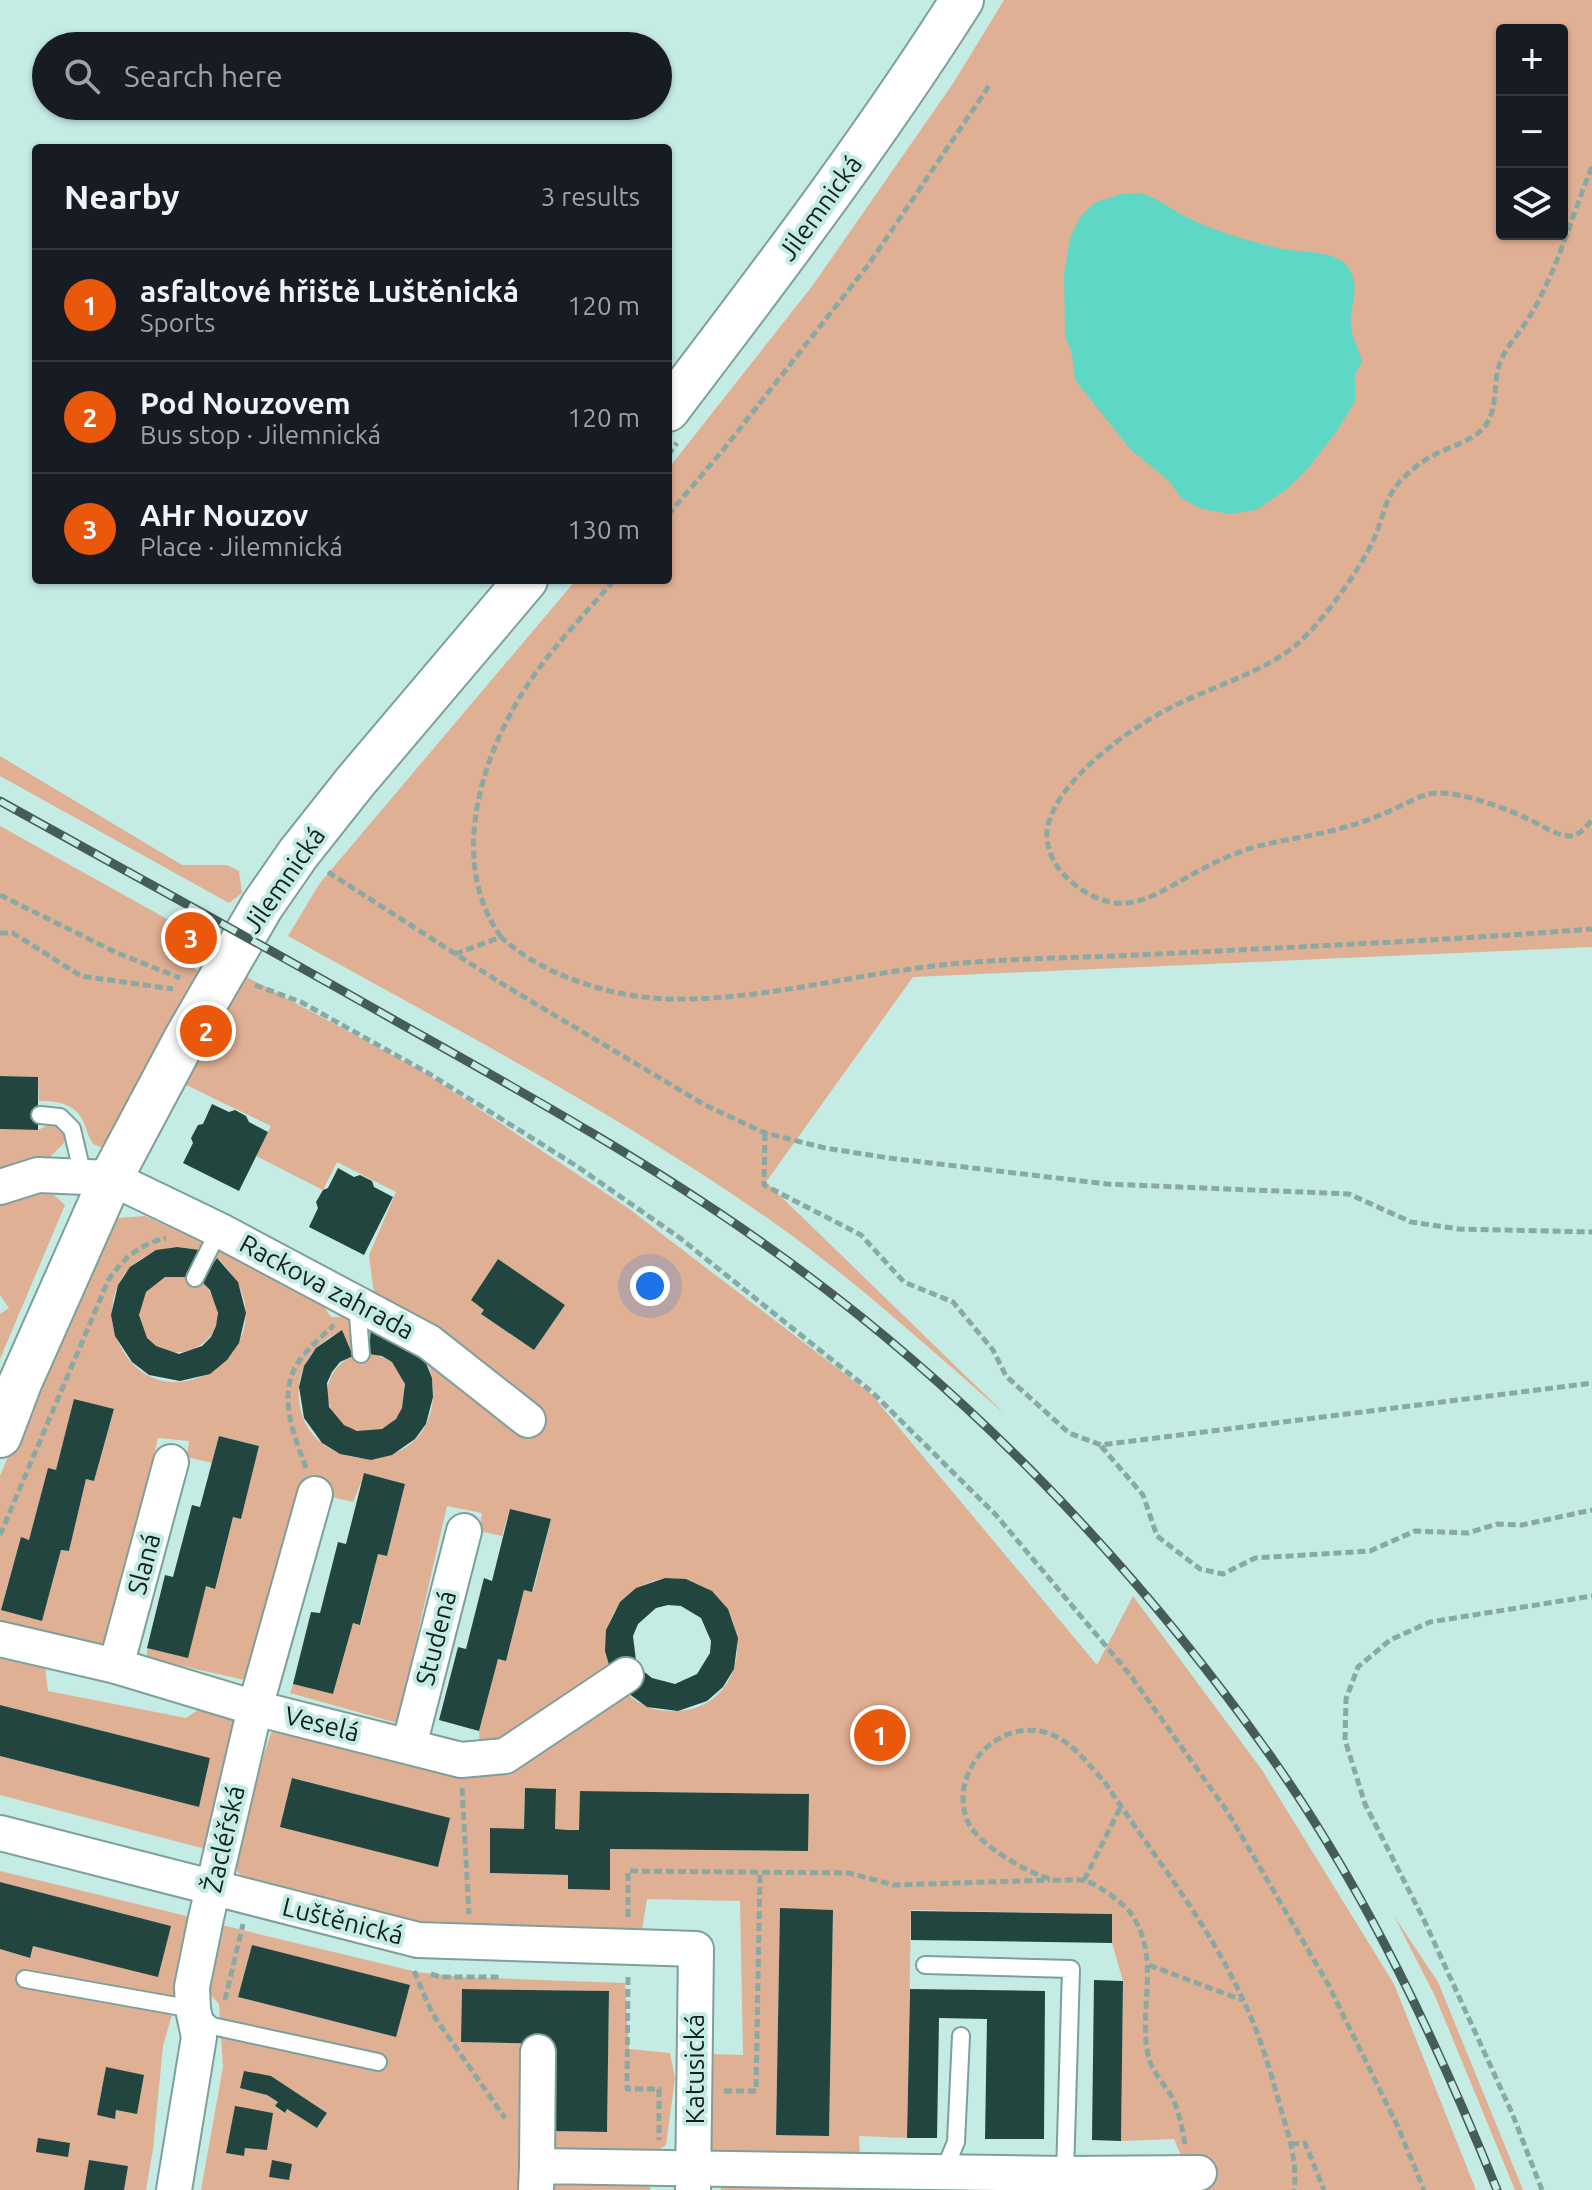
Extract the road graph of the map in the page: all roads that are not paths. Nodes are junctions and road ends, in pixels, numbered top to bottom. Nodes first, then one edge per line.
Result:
1 (962, 0) edge
2 (672, 405) edge
3 (523, 584) edge
4 (40, 1115) dead end
5 (97, 1177) junction
6 (0, 1187) edge
7 (215, 1238) junction
8 (195, 1278) dead end
9 (357, 1301) junction
10 (361, 1354) dead end
11 (528, 1420) dead end
12 (0, 1436) edge
13 (171, 1462) dead end
14 (315, 1494) road end
15 (464, 1531) dead end
16 (0, 1639) edge
17 (116, 1666) junction
18 (632, 1670) dead end
19 (255, 1708) junction
20 (409, 1746) junction
21 (0, 1833) edge
22 (212, 1889) junction
23 (696, 1949) joint
24 (925, 1965) dead end
25 (25, 1979) dead end
26 (209, 2005) junction
27 (961, 2036) dead end
28 (538, 2052) dead end
29 (378, 2062) dead end
30 (537, 2169) edge
31 (1199, 2173) road end
32 (1065, 2174) junction
33 (693, 2180) edge
34 (944, 2181) edge
35 (174, 2190) edge

1 - 2 street, Jilemnická
3 - 5 street, Jilemnická
4 - 5 lane
5 - 6 street
5 - 7 street, Rackova zahrada
5 - 12 street, Jilemnická
7 - 8 lane
7 - 9 street, Rackova zahrada
9 - 10 lane
9 - 11 street, Rackova zahrada
13 - 17 street, Slaná
14 - 19 street, Žacléřská
15 - 20 street, Studená
16 - 17 street, Veselá
17 - 19 street, Veselá
18 - 20 street, Veselá
19 - 20 street, Veselá
19 - 22 street, Žacléřská
21 - 22 street, Luštěnická
22 - 23 street, Luštěnická
22 - 26 street, Žacléřská
23 - 33 street, Katusická
24 - 32 lane
25 - 26 lane
26 - 29 lane
26 - 35 street, Žacléřská
27 - 34 lane
28 - 30 street
30 - 33 street
31 - 32 street
32 - 34 street
33 - 34 street

